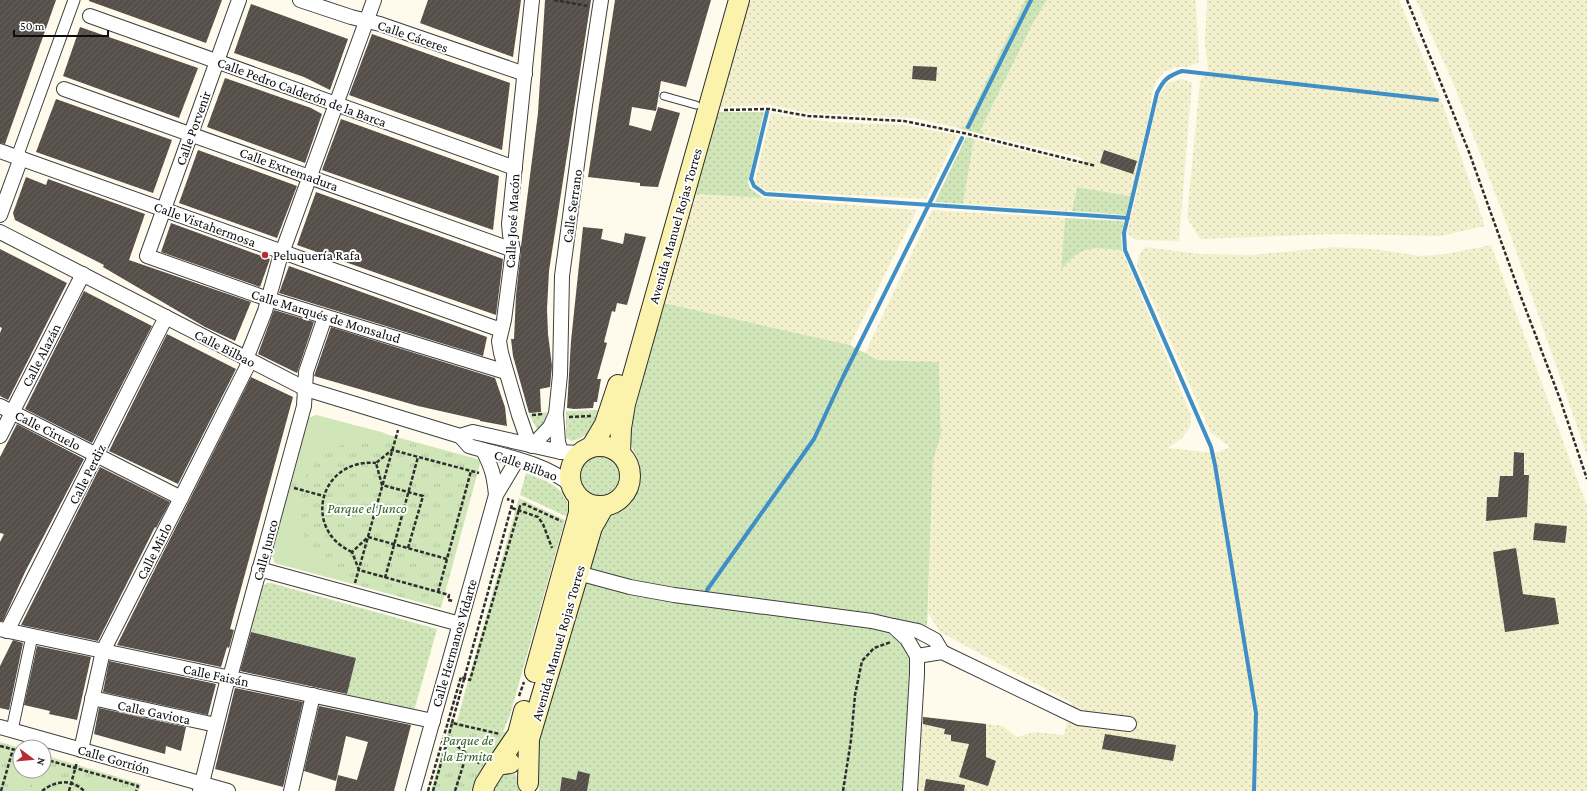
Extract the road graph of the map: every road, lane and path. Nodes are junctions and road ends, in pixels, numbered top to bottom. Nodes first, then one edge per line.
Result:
1 (74, 0) edge
2 (239, 0) edge
3 (300, 0) edge
4 (374, 0) edge
5 (532, 0) edge
6 (554, 0) edge
7 (726, 0) edge
8 (739, 0) edge
9 (1407, 0) edge
10 (601, 4) edge
11 (90, 16) dead end
12 (367, 21) junction
13 (217, 62) junction
14 (524, 74) junction
15 (64, 89) dead end
16 (664, 96) dead end
17 (336, 104) junction
18 (702, 107) junction
19 (191, 134) junction
20 (0, 151) edge
21 (19, 158) junction
22 (1096, 166) dead end
23 (515, 168) junction
24 (310, 177) junction
25 (164, 209) junction
26 (0, 215) edge
27 (0, 232) edge
28 (513, 250) junction
29 (282, 252) junction
30 (147, 256) joint
31 (83, 274) junction
32 (268, 299) junction
33 (325, 316) junction
34 (166, 317) junction
35 (501, 330) junction
36 (248, 360) junction
37 (506, 372) junction
38 (306, 389) junction
39 (6, 409) edge
40 (556, 414) junction
41 (519, 415) junction
42 (401, 418) junction
43 (0, 436) edge
44 (460, 436) junction
45 (511, 441) junction
46 (532, 446) junction
47 (392, 450) junction
48 (483, 450) junction
49 (577, 451) junction
50 (620, 453) junction
51 (96, 455) junction
52 (418, 457) junction
53 (512, 458) junction
54 (376, 463) junction
55 (471, 471) junction
56 (485, 475) dead end
57 (1587, 479) edge
58 (283, 485) junction
59 (382, 485) junction
60 (409, 492) junction
61 (575, 492) junction
62 (496, 495) junction
63 (324, 496) junction
64 (181, 498) junction
65 (604, 506) junction
66 (512, 508) junction
67 (368, 537) junction
68 (394, 544) junction
69 (408, 548) junction
70 (555, 549) dead end
71 (352, 552) junction
72 (447, 559) junction
73 (260, 570) junction
74 (358, 570) junction
75 (578, 573) junction
76 (385, 578) junction
77 (438, 592) junction
78 (352, 595) junction
79 (449, 595) dead end
80 (460, 624) junction
81 (893, 626) junction
82 (4, 630) edge
83 (32, 636) junction
84 (907, 639) junction
85 (103, 651) junction
86 (942, 652) junction
87 (917, 656) junction
88 (230, 678) junction
89 (313, 696) junction
90 (92, 698) junction
91 (433, 721) junction
92 (452, 723) junction
93 (1129, 724) dead end
94 (216, 725) junction
95 (6, 728) edge
96 (505, 736) dead end
97 (448, 739) junction
98 (0, 746) edge
99 (12, 749) edge
100 (81, 750) junction
101 (12, 752) edge
102 (467, 753) junction
103 (52, 760) edge
104 (491, 763) junction
105 (76, 768) junction
106 (71, 782) junction
107 (200, 787) edge
108 (527, 787) edge
109 (1, 791) edge
110 (42, 791) edge
111 (69, 791) edge
112 (84, 791) edge
113 (136, 791) edge
114 (228, 791) edge
115 (291, 791) edge
116 (413, 791) edge
117 (433, 791) edge
118 (455, 791) edge
119 (483, 791) edge
120 (843, 791) edge
121 (910, 791) edge

1 - 21 street
2 - 13 street, Calle Porvenir
3 - 12 street, Calle Cáceres
4 - 12 street, Calle Mirlo
5 - 14 street, Calle José Macón
6 - 10 path
7 - 18 main road, Avenida Manuel Rojas Torres
8 - 18 main road, Avenida Manuel Rojas Torres
9 - 57 path
10 - 40 street, Calle Serrano
11 - 13 street, Calle Pedro Calderón de la Barca
12 - 14 street, Calle Cáceres
12 - 17 street, Calle Mirlo
13 - 17 street, Calle Pedro Calderón de la Barca
13 - 19 street, Calle Porvenir
14 - 23 street, Calle José Macón
15 - 19 street, Calle Extremadura
16 - 18 lane
17 - 23 street, Calle Pedro Calderón de la Barca
17 - 24 street, Calle Mirlo
18 - 22 path
18 - 49 main road, Avenida Manuel Rojas Torres
18 - 50 main road, Avenida Manuel Rojas Torres
19 - 24 street, Calle Extremadura
19 - 25 street, Calle Porvenir
20 - 21 street, Calle Vistahermosa
21 - 25 street, Calle Vistahermosa
21 - 26 street
23 - 28 street, Calle José Macón
24 - 28 street, Calle Extremadura
24 - 29 street, Calle Mirlo
25 - 29 street, Calle Vistahermosa
25 - 30 street, Calle Porvenir
27 - 31 street, Calle Bilbao
28 - 35 street, Calle José Macón
29 - 32 street, Calle Mirlo
29 - 35 street, Calle Vistahermosa
30 - 32 street, Calle Marqués de Monsalud
31 - 34 street, Calle Bilbao
31 - 39 street, Calle Alazán
32 - 33 street, Calle Marqués de Monsalud
32 - 36 street, Calle Mirlo
33 - 37 street, Calle Marqués de Monsalud
33 - 38 street, Calle Junco
34 - 36 street, Calle Bilbao
34 - 51 street, Calle Perdiz
35 - 37 street, Calle José Macón
36 - 38 street, Calle Bilbao
36 - 64 street, Calle Mirlo
37 - 41 street, Calle José Macón
38 - 42 street, Calle Bilbao
38 - 58 street, Calle Junco
39 - 43 street, Calle Alazán
39 - 51 street, Calle Ciruelo
40 - 46 street, Calle Serrano
40 - 49 street, Calle Serrano
41 - 45 street, Calle José Macón
41 - 46 street, Calle José Macón
42 - 44 street, Calle Bilbao
42 - 47 path
44 - 45 street, Calle Bilbao
44 - 48 street, Calle Bilbao
45 - 46 street, Calle Bilbao
45 - 53 street, Calle José Macón
46 - 49 street, Calle Bilbao
47 - 52 path
47 - 54 path
47 - 59 path
48 - 53 street, Calle Bilbao
48 - 62 street, Calle Hermanos Vidarte
49 - 50 main road
49 - 61 main road
50 - 65 main road
51 - 64 street, Calle Ciruelo
51 - 82 street, Calle Perdiz
52 - 55 path
52 - 60 path
53 - 61 street, Calle Bilbao
53 - 62 street, Calle Hermanos Vidarte
54 - 59 path
54 - 63 path
55 - 56 path
55 - 72 path
58 - 63 path
58 - 73 street, Calle Junco
59 - 60 path
59 - 67 path
60 - 68 path
60 - 69 path
61 - 65 main road
61 - 104 main road, Avenida Manuel Rojas Torres
62 - 66 path
62 - 80 street, Calle Hermanos Vidarte
63 - 71 path
64 - 85 street, Calle Mirlo
65 - 75 main road, Avenida Manuel Rojas Torres
66 - 70 path
66 - 92 path
67 - 68 path
67 - 71 path
67 - 74 path
68 - 69 path
68 - 76 path
69 - 72 path
71 - 74 path
72 - 77 path
73 - 78 street
73 - 88 street, Calle Junco
74 - 76 path
74 - 78 path
75 - 81 street
75 - 108 main road, Avenida Manuel Rojas Torres
76 - 77 path
77 - 79 path
78 - 80 street
80 - 91 street, Calle Hermanos Vidarte
81 - 84 street
81 - 86 street
82 - 83 street, Calle Faisán
83 - 85 street, Calle Faisán
83 - 95 street
84 - 87 street
84 - 120 path
85 - 88 street, Calle Faisán
85 - 90 street, Calle Mirlo
86 - 87 street
86 - 93 street
87 - 121 street
88 - 89 street, Calle Faisán
88 - 94 street, Calle Junco
89 - 91 street, Calle Faisán
89 - 115 street
90 - 94 street, Calle Gaviota
90 - 100 street, Calle Mirlo
91 - 116 street, Calle Hermanos Vidarte
92 - 96 path
92 - 97 path
94 - 107 street, Calle Junco
95 - 100 street, Calle Gorrión
97 - 102 path
97 - 117 path
98 - 99 path
100 - 105 path
100 - 107 street, Calle Gorrión
101 - 109 path
102 - 104 path
102 - 118 path
103 - 105 path
104 - 108 main road
104 - 119 main road, Avenida Manuel Rojas Torres
105 - 106 path
105 - 113 path
106 - 110 path
106 - 111 path
106 - 112 path
107 - 114 street, Calle Gorrión

